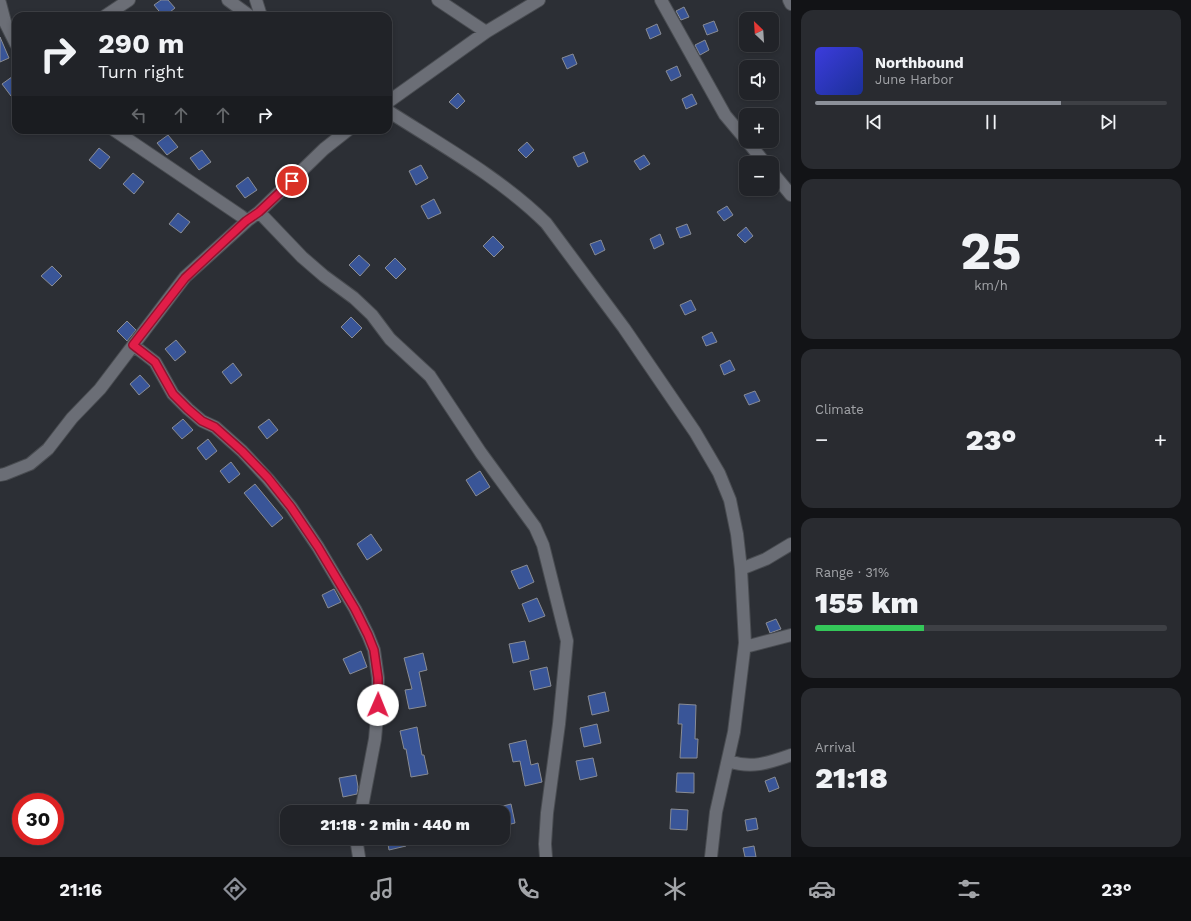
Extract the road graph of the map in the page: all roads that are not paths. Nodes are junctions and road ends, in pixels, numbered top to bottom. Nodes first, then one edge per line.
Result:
1 (128, 0) edge
2 (228, 0) edge
3 (256, 0) edge
4 (438, 0) edge
5 (539, 0) edge
6 (661, 0) edge
7 (789, 0) edge
8 (0, 3) edge
9 (791, 4) edge
10 (111, 12) edge
11 (244, 12) edge
12 (260, 12) edge
13 (486, 32) junction
14 (12, 36) edge
15 (392, 99) edge
16 (392, 114) edge
17 (739, 132) edge
18 (120, 134) edge
19 (343, 134) edge
20 (752, 148) edge
21 (759, 156) edge
22 (779, 180) edge
23 (791, 194) edge
24 (259, 212) junction
25 (246, 221) junction
26 (133, 345) junction
27 (0, 475) edge
28 (791, 544) edge
29 (742, 569) junction
30 (791, 635) edge
31 (745, 647) junction
32 (791, 755) edge
33 (728, 761) junction
34 (362, 805) edge
35 (357, 845) edge
36 (359, 857) edge
37 (546, 857) edge
38 (711, 857) edge

1 - 10 street
2 - 11 street
3 - 12 street
4 - 13 street
5 - 13 street
6 - 17 street
7 - 9 street
8 - 14 street
13 - 15 street
16 - 29 street
18 - 25 street
19 - 24 street
20 - 21 street
22 - 23 street
24 - 25 street
24 - 37 street
25 - 26 street
26 - 27 street
26 - 34 street
28 - 29 street
29 - 31 street
30 - 31 street
31 - 33 street
32 - 33 street
33 - 38 street
35 - 36 street

